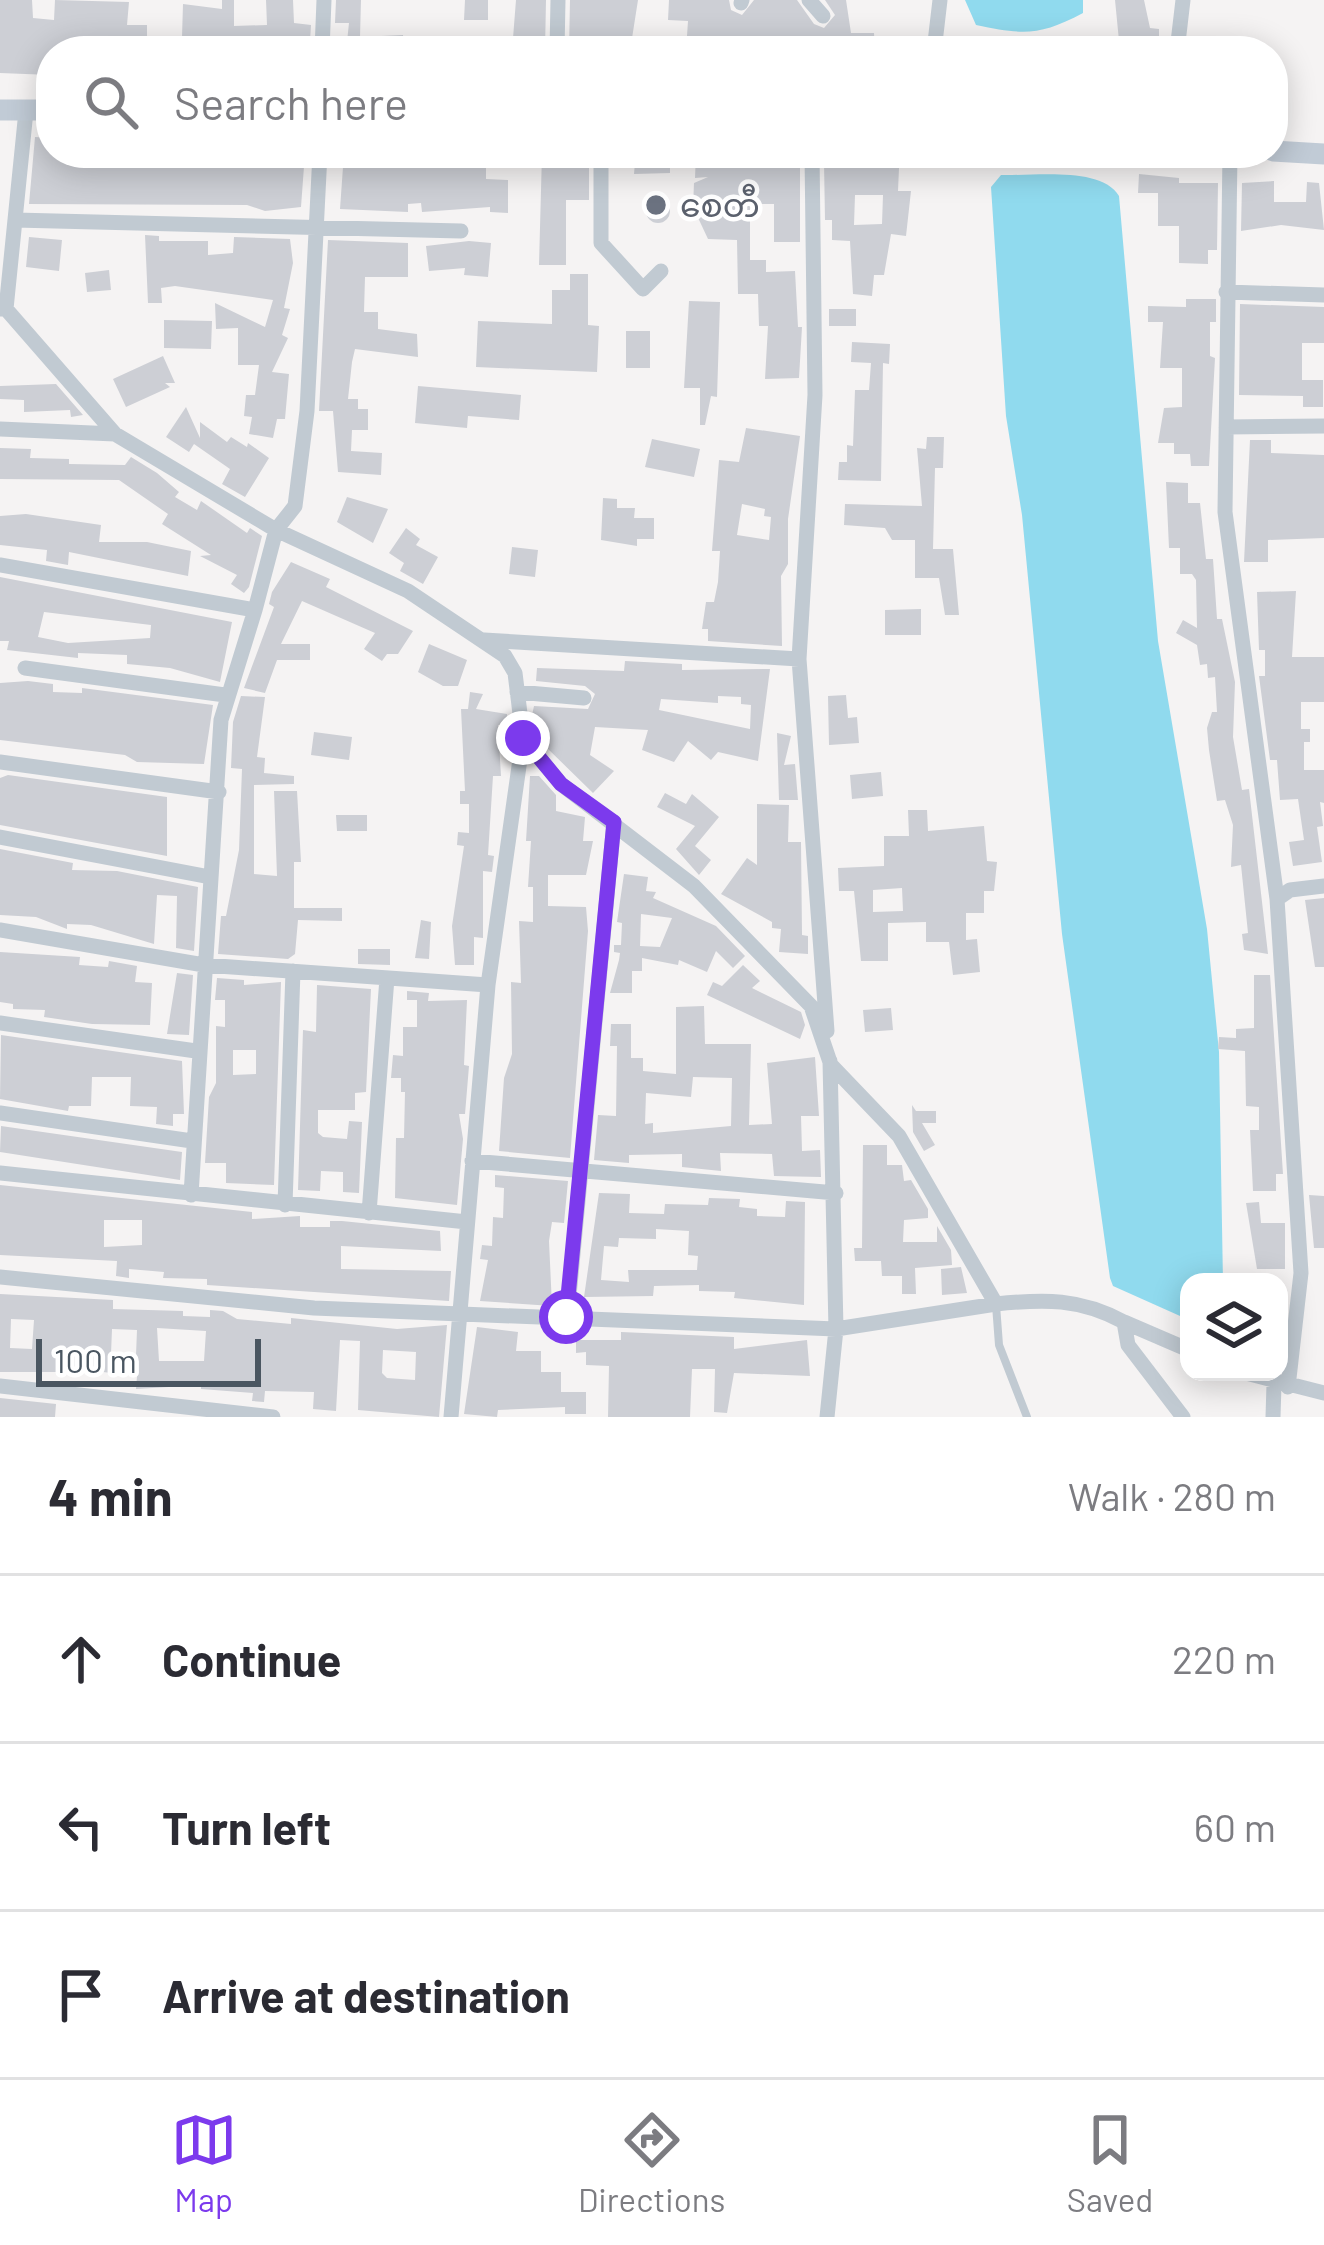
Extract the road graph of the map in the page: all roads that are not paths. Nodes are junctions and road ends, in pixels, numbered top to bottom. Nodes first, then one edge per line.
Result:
1 (324, 0) edge
2 (558, 0) edge
3 (808, 0) edge
4 (940, 0) edge
5 (1183, 0) edge
6 (823, 16) dead end
7 (323, 36) edge
8 (557, 36) edge
9 (936, 36) edge
10 (1179, 36) edge
11 (0, 110) edge
12 (26, 111) junction
13 (36, 111) edge
14 (1288, 152) edge
15 (1324, 154) edge
16 (320, 168) edge
17 (602, 168) edge
18 (812, 168) edge
19 (1230, 168) edge
20 (16, 220) junction
21 (318, 224) junction
22 (461, 231) dead end
23 (661, 271) dead end
24 (1226, 292) junction
25 (1324, 295) edge
26 (3, 309) edge
27 (1324, 426) edge
28 (1226, 427) junction
29 (0, 429) edge
30 (115, 434) junction
31 (276, 530) junction
32 (0, 565) edge
33 (255, 610) junction
34 (481, 640) junction
35 (799, 659) junction
36 (25, 668) dead end
37 (518, 692) junction
38 (225, 695) junction
39 (584, 698) dead end
40 (523, 738) junction
41 (0, 762) edge
42 (219, 792) junction
43 (614, 822) junction
44 (0, 837) edge
45 (210, 877) junction
46 (1324, 886) edge
47 (1277, 899) junction
48 (0, 930) edge
49 (204, 965) junction
50 (293, 971) junction
51 (387, 978) junction
52 (488, 985) junction
53 (0, 1023) edge
54 (196, 1051) junction
55 (831, 1065) junction
56 (0, 1113) edge
57 (192, 1141) junction
58 (472, 1161) junction
59 (579, 1170) junction
60 (0, 1173) edge
61 (836, 1192) junction
62 (191, 1195) junction
63 (285, 1205) junction
64 (369, 1213) junction
65 (467, 1222) junction
66 (0, 1277) edge
67 (996, 1304) junction
68 (459, 1316) junction
69 (566, 1317) junction
70 (1124, 1322) junction
71 (836, 1329) junction
72 (1180, 1346) edge
73 (1269, 1381) edge
74 (1281, 1385) junction
75 (0, 1386) edge
76 (1324, 1393) edge
77 (274, 1417) edge
78 (452, 1417) edge
79 (827, 1417) edge
80 (1027, 1417) edge
81 (1183, 1417) edge
82 (1273, 1417) edge

1 - 7 street
2 - 8 street
3 - 6 street
4 - 9 street
5 - 10 street
11 - 12 main road
12 - 13 main road
12 - 20 street
14 - 15 main road
16 - 21 street
17 - 23 street
18 - 35 street
19 - 24 street
20 - 21 street
20 - 26 street
21 - 22 street
21 - 31 street
24 - 25 street
24 - 28 street
26 - 30 street
27 - 28 street
28 - 47 street
29 - 30 street
30 - 31 street
31 - 33 street
31 - 34 street
32 - 33 street
33 - 38 street
34 - 35 street
34 - 37 street
35 - 55 street
36 - 38 street
37 - 39 street
37 - 40 street
38 - 42 street
40 - 43 street
40 - 52 street
41 - 42 street
42 - 45 street
43 - 55 street
43 - 59 street
44 - 45 street
45 - 49 street
46 - 47 street
47 - 74 street
48 - 49 street
49 - 50 street
49 - 54 street
50 - 51 street
50 - 63 street
51 - 52 street
51 - 64 street
52 - 58 street
53 - 54 street
54 - 57 street
55 - 61 street
55 - 67 street
56 - 57 street
57 - 62 street
58 - 59 street
58 - 65 street
59 - 61 street
59 - 69 street
60 - 62 street
61 - 71 street
62 - 63 street
63 - 64 street
64 - 65 street
65 - 68 street
66 - 68 street
67 - 70 street
67 - 71 street
67 - 80 lane
68 - 69 street
68 - 78 street
69 - 71 street
70 - 72 street
70 - 81 street
71 - 79 street
73 - 74 street
74 - 76 street
74 - 82 street
75 - 77 street

